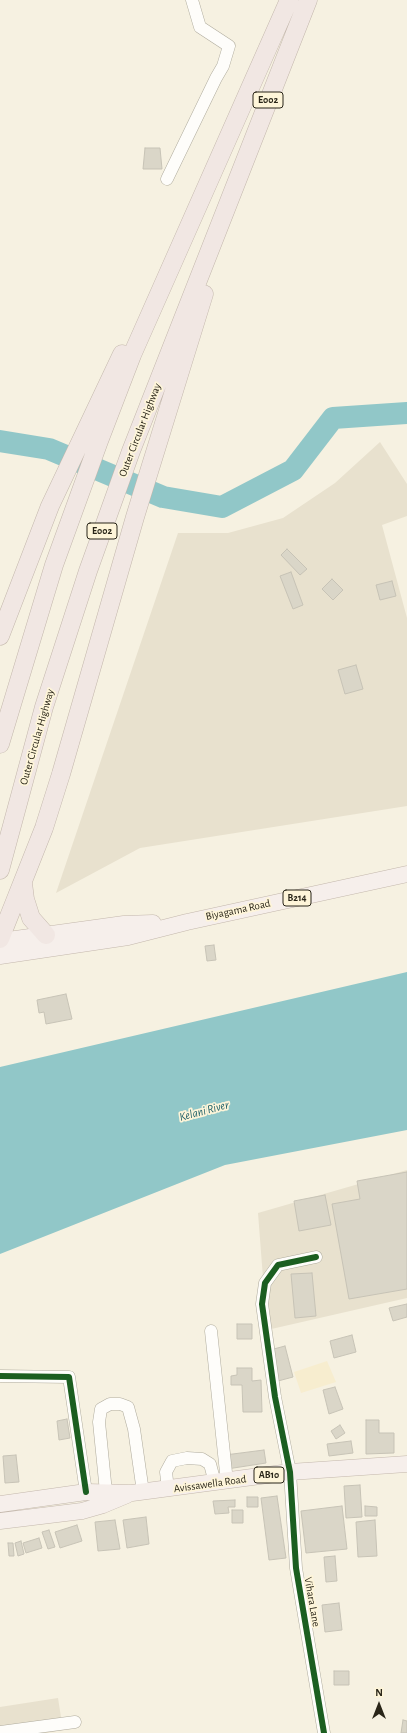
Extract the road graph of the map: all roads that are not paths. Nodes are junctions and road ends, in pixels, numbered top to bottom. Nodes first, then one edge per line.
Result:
1 (192, 0) edge
2 (289, 0) edge
3 (308, 0) edge
4 (167, 179) dead end
5 (203, 192) junction
6 (230, 200) junction
7 (0, 636) edge
8 (0, 744) edge
9 (0, 870) edge
10 (407, 874) edge
11 (23, 882) junction
12 (187, 922) junction
13 (46, 935) junction
14 (0, 940) edge
15 (0, 956) edge
16 (316, 1257) dead end
17 (211, 1331) dead end
18 (0, 1376) edge
19 (407, 1464) edge
20 (290, 1472) junction
21 (221, 1482) junction
22 (168, 1489) junction
23 (86, 1492) junction
24 (106, 1492) junction
25 (137, 1493) junction
26 (0, 1504) edge
27 (0, 1522) edge
28 (75, 1722) dead end
29 (0, 1732) edge
30 (324, 1733) edge

1 - 4 street
2 - 5 highway, E002
3 - 6 highway, Outer Circular Highway / E002
5 - 7 highway
5 - 8 highway, E002
6 - 9 highway, Outer Circular Highway / E002
6 - 11 highway
10 - 12 main road, Biyagama Road / B214
11 - 13 highway
11 - 14 highway
12 - 13 main road, Biyagama Road / B214
12 - 15 main road, Biyagama Road / B214
13 - 14 main road, Biyagama Road / B214
16 - 20 street, Vihara Lane
17 - 21 street
18 - 23 street
19 - 20 main road, Avissawella Road / AB10
20 - 21 main road, Avissawella Road / AB10
20 - 30 street, Vihara Lane
21 - 22 main road, Avissawella Road / AB10
21 - 22 street
22 - 25 main road, Avissawella Road / AB10
23 - 24 main road, Avissawella Road / AB10
23 - 26 main road, Avissawella Road / AB10
24 - 25 main road, Avissawella Road / AB10
24 - 25 street
25 - 27 main road, Avissawella Road / AB10
28 - 29 street

